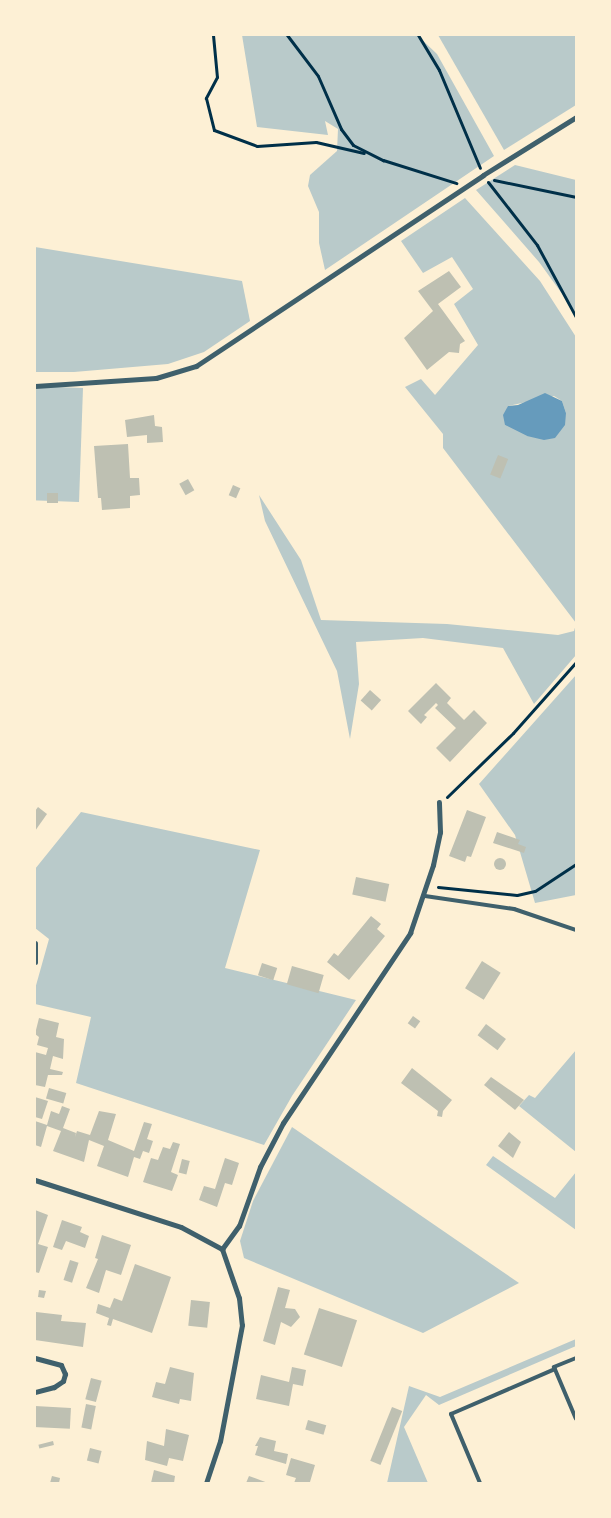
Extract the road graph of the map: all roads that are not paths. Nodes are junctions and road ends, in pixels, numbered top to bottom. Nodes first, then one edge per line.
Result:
1 (576, 118) edge
2 (35, 386) edge
3 (438, 795) dead end
4 (441, 801) joint
5 (426, 896) junction
6 (576, 930) edge
7 (35, 943) edge
8 (35, 962) edge
9 (35, 1180) edge
10 (222, 1249) junction
11 (35, 1358) edge
12 (576, 1358) edge
13 (555, 1369) junction
14 (35, 1392) edge
15 (576, 1419) edge
16 (206, 1483) edge
17 (480, 1483) edge

1 - 2 street
3 - 4 lane
4 - 5 street
5 - 6 lane
5 - 10 street
7 - 8 street
9 - 10 street
10 - 16 street
11 - 14 street
12 - 13 lane
13 - 15 lane
13 - 17 lane

